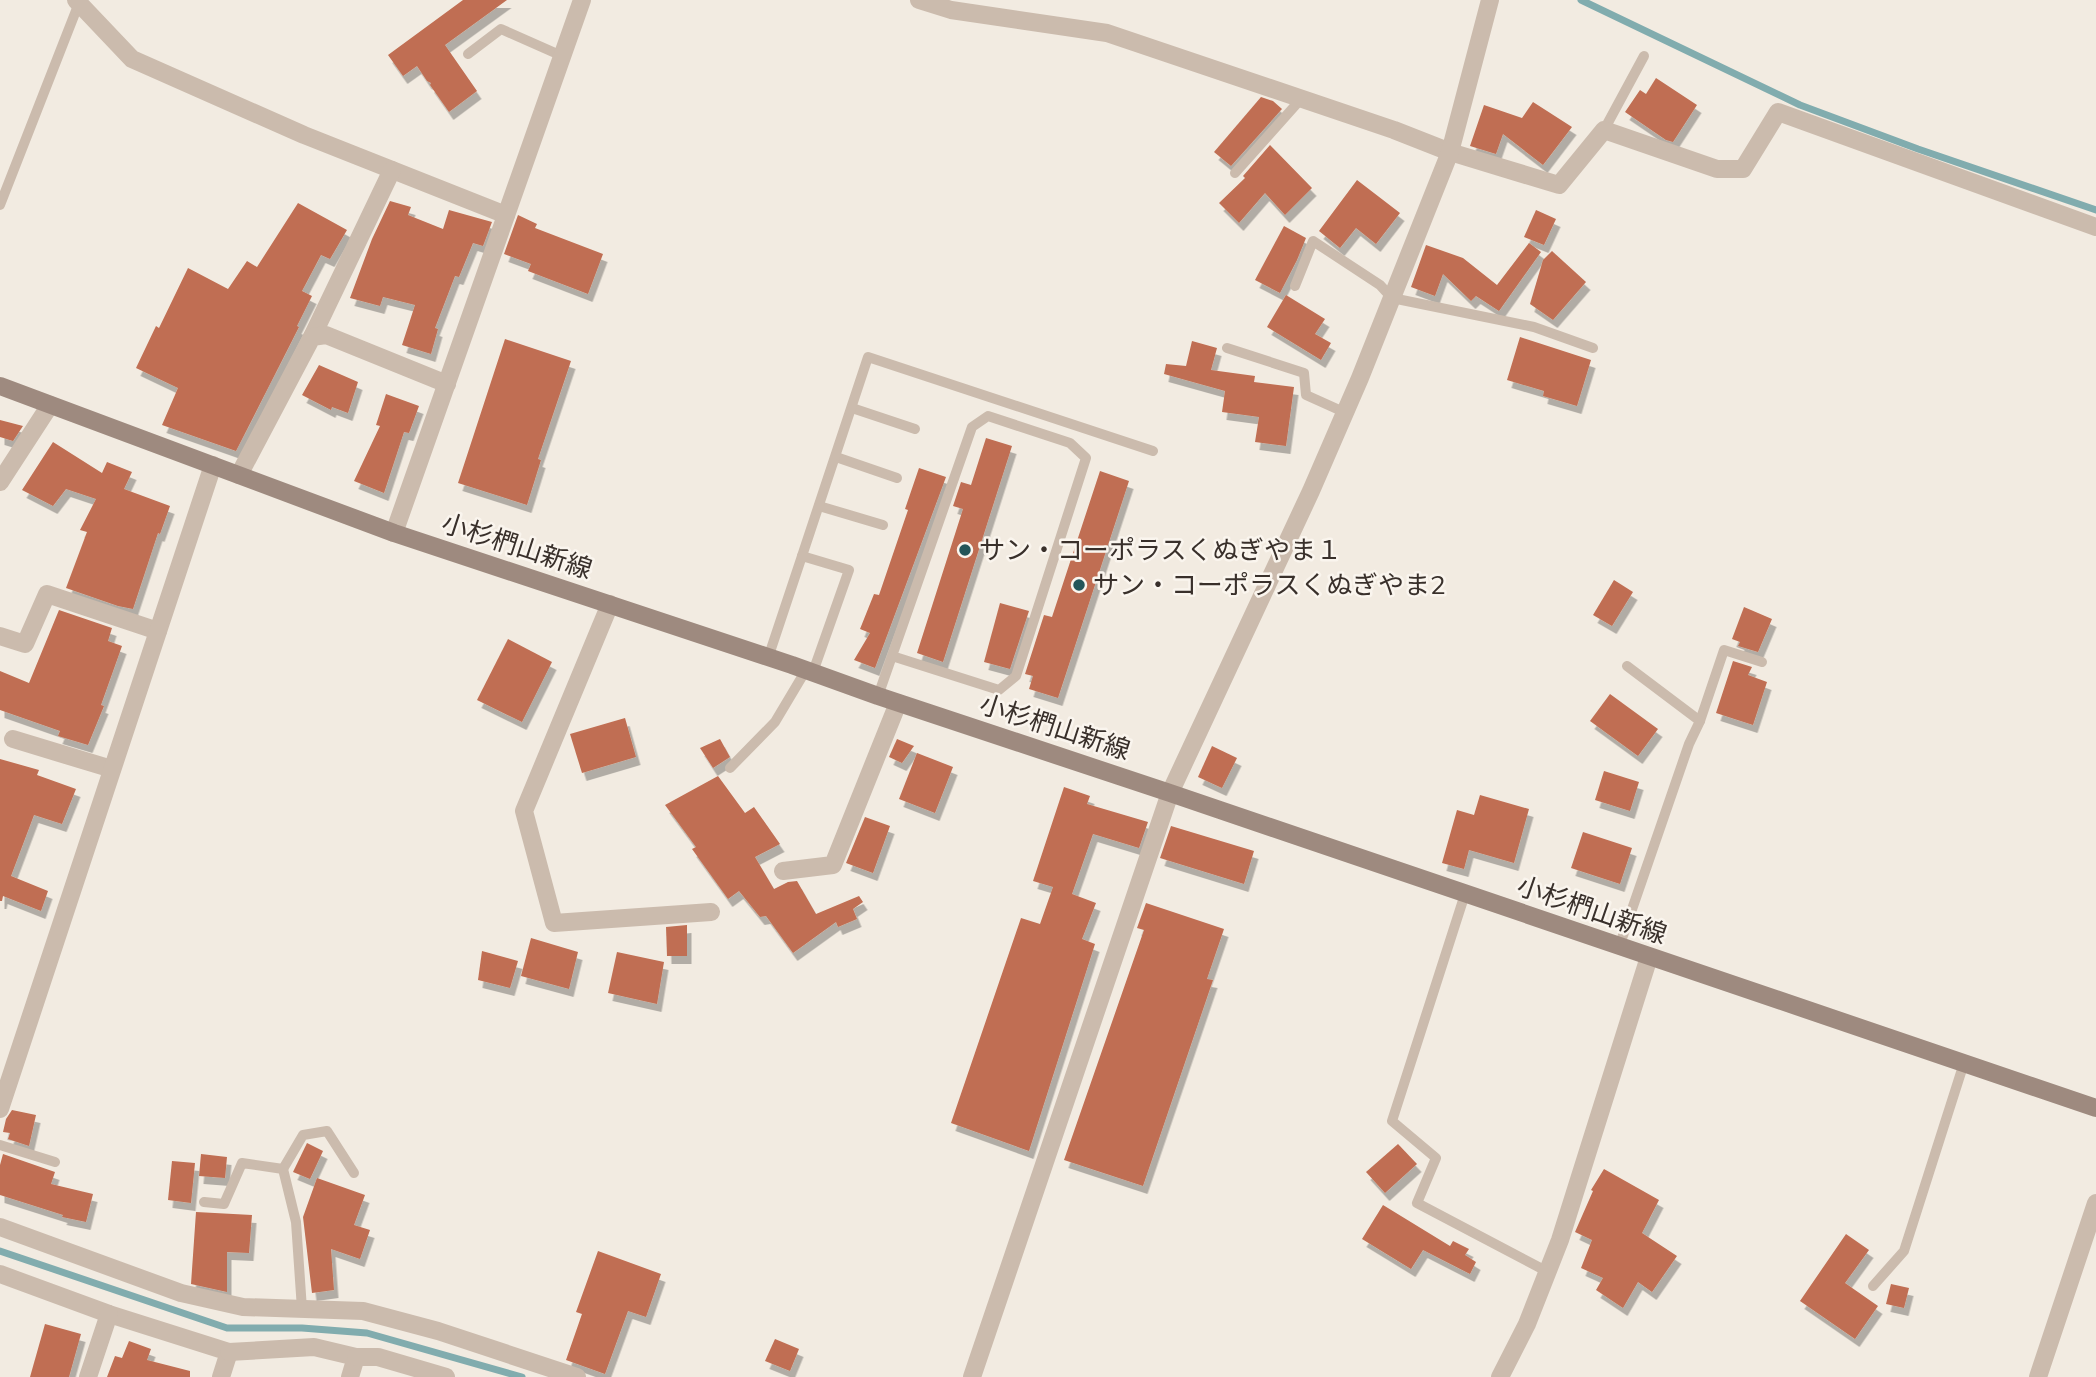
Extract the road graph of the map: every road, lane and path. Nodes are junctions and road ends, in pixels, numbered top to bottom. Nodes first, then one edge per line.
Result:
1 (582, 0) edge
2 (919, 0) edge
3 (1490, 0) edge
4 (77, 2) edge
5 (468, 54) dead end
6 (562, 56) junction
7 (1644, 56) dead end
8 (1301, 99) junction
9 (1604, 130) junction
10 (1450, 152) junction
11 (392, 170) junction
12 (1235, 173) dead end
13 (0, 205) edge
14 (506, 215) junction
15 (2096, 227) edge
16 (1295, 286) dead end
17 (1392, 298) junction
18 (312, 337) junction
19 (1227, 348) dead end
20 (1593, 348) dead end
21 (447, 384) junction
22 (0, 386) edge
23 (50, 405) junction
24 (852, 408) junction
25 (1346, 413) junction
26 (915, 429) dead end
27 (1153, 451) dead end
28 (836, 457) junction
29 (213, 466) junction
30 (239, 475) junction
31 (897, 478) dead end
32 (0, 482) edge
33 (819, 506) junction
34 (883, 525) dead end
35 (394, 533) junction
36 (802, 556) junction
37 (610, 604) junction
38 (158, 631) junction
39 (0, 636) edge
40 (892, 656) junction
41 (768, 658) junction
42 (1762, 663) dead end
43 (1627, 666) dead end
44 (809, 671) junction
45 (878, 696) junction
46 (898, 703) junction
47 (1700, 721) junction
48 (13, 739) dead end
49 (730, 768) dead end
50 (112, 769) junction
51 (1170, 793) junction
52 (783, 871) dead end
53 (1465, 894) junction
54 (711, 912) dead end
55 (1619, 947) junction
56 (1648, 957) junction
57 (1964, 1063) junction
58 (7, 1066) edge
59 (2096, 1108) edge
60 (0, 1109) edge
61 (0, 1145) edge
62 (55, 1162) dead end
63 (283, 1169) junction
64 (354, 1173) dead end
65 (204, 1202) dead end
66 (2096, 1203) edge
67 (0, 1227) edge
68 (1548, 1272) junction
69 (0, 1275) edge
70 (1873, 1286) dead end
71 (302, 1309) junction
72 (109, 1314) junction
73 (229, 1352) junction
74 (356, 1357) junction
75 (88, 1377) edge
76 (221, 1377) edge
77 (350, 1377) edge
78 (446, 1377) edge
79 (577, 1377) edge
80 (972, 1377) edge
81 (1500, 1377) edge
82 (2038, 1377) edge

1 - 6 street
2 - 8 street
3 - 10 street
4 - 11 street
4 - 13 lane
5 - 6 lane
6 - 14 street
7 - 9 lane
8 - 10 street
8 - 12 lane
9 - 10 street
9 - 15 street
10 - 17 street
11 - 14 street
11 - 18 street
14 - 21 street
16 - 17 lane
17 - 20 lane
17 - 25 street
18 - 21 street
18 - 30 street
19 - 25 lane
21 - 35 street
22 - 23 main road, 小杉椚山新線
23 - 29 main road, 小杉椚山新線
23 - 32 street
24 - 26 lane
24 - 27 lane
24 - 28 lane
25 - 51 street
28 - 31 lane
28 - 33 lane
29 - 30 main road, 小杉椚山新線
29 - 38 street
30 - 35 main road, 小杉椚山新線
33 - 34 lane
33 - 36 lane
35 - 37 main road, 小杉椚山新線
36 - 41 lane
36 - 44 lane
37 - 41 main road, 小杉椚山新線
37 - 54 street
38 - 39 street
38 - 50 street
40 - 40 lane
40 - 45 lane
41 - 44 main road, 小杉椚山新線
42 - 47 lane
43 - 47 lane
44 - 45 main road, 小杉椚山新線
44 - 49 lane
45 - 46 main road, 小杉椚山新線
46 - 51 main road, 小杉椚山新線
46 - 52 street
47 - 55 lane
48 - 50 street
50 - 58 street
51 - 53 main road, 小杉椚山新線
51 - 80 street
53 - 55 main road, 小杉椚山新線
53 - 68 lane
55 - 56 main road, 小杉椚山新線
56 - 57 main road, 小杉椚山新線
56 - 68 street
57 - 59 main road, 小杉椚山新線
57 - 70 lane
58 - 60 street
61 - 62 lane
63 - 64 lane
63 - 65 lane
63 - 71 lane
66 - 82 street
67 - 71 street
68 - 81 street
69 - 72 street
71 - 79 street
72 - 73 street
72 - 75 street
73 - 74 street
73 - 76 street
74 - 77 street
74 - 78 street

